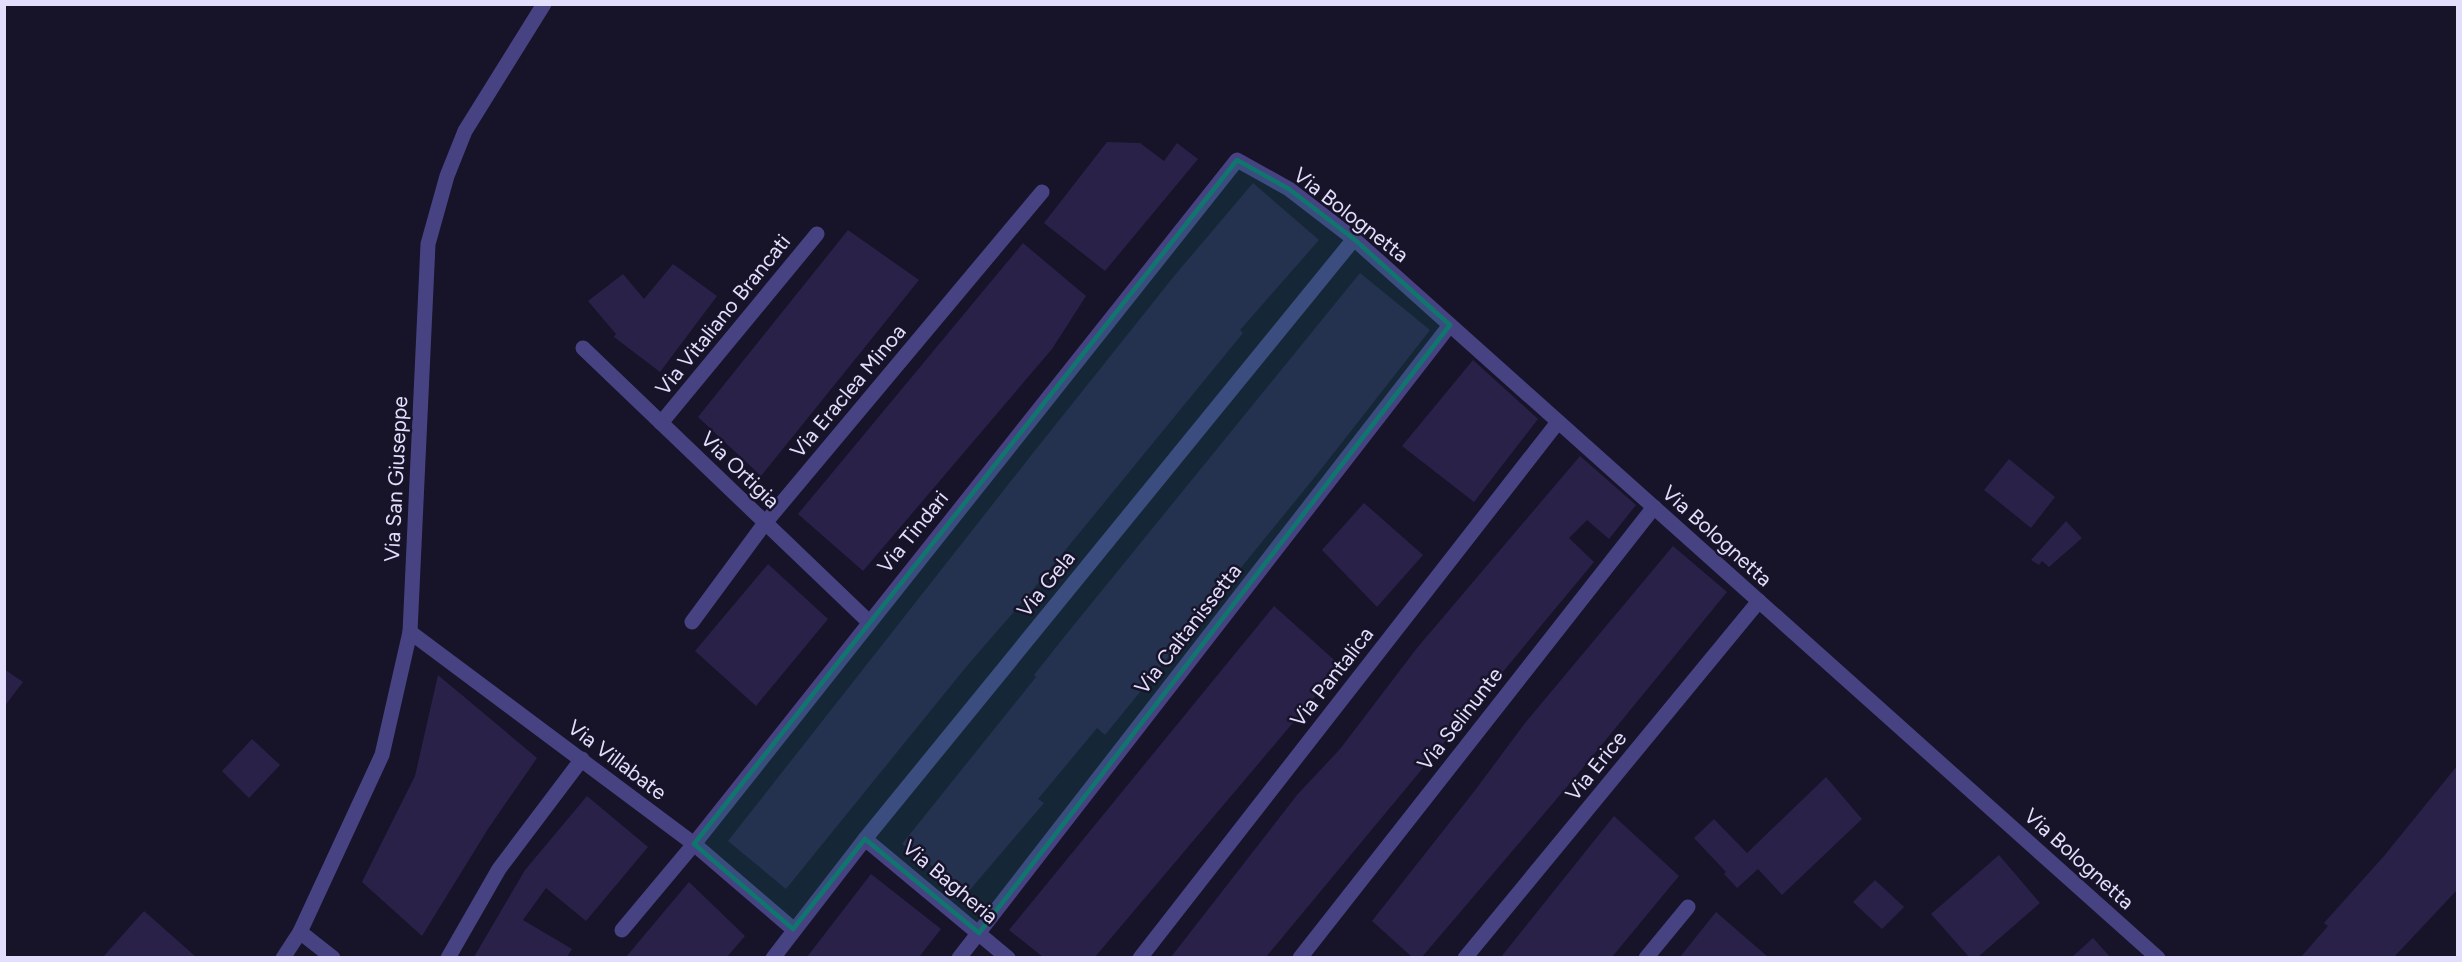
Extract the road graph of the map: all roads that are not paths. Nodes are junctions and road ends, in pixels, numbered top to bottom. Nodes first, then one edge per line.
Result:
1 (544, 4) edge
2 (1237, 160) joint
3 (1042, 192) dead end
4 (817, 234) dead end
5 (1354, 239) junction
6 (1450, 325) junction
7 (583, 348) dead end
8 (1558, 422) junction
9 (661, 423) junction
10 (1654, 507) junction
11 (765, 523) junction
12 (1759, 601) junction
13 (692, 622) dead end
14 (869, 622) junction
15 (410, 632) junction
16 (582, 759) junction
17 (865, 839) junction
18 (694, 844) junction
19 (1688, 907) dead end
20 (793, 929) junction
21 (622, 930) dead end
22 (300, 932) junction
23 (979, 933) junction
24 (283, 957) edge
25 (333, 957) edge
26 (448, 957) edge
27 (773, 957) edge
28 (959, 957) edge
29 (1008, 957) edge
30 (1140, 957) edge
31 (1300, 957) edge
32 (1465, 957) edge
33 (1647, 957) edge
34 (2158, 957) edge

1 - 15 street, Via San Giuseppe
2 - 5 street, Via Bolognetta
2 - 14 street, Via Tindari
3 - 11 street, Via Eraclea Minoa
4 - 9 street, Via Vitaliano Brancati
5 - 6 street, Via Bolognetta
5 - 17 street, Via Gela
6 - 8 street, Via Bolognetta
6 - 23 street, Via Caltanissetta
7 - 9 street, Via Ortigia
8 - 10 street, Via Bolognetta
8 - 30 street, Via Pantalica
9 - 11 street, Via Ortigia
10 - 12 street, Via Bolognetta
10 - 31 street, Via Selinunte
11 - 13 street, Via Eraclea Minoa
11 - 14 street, Via Ortigia
12 - 32 street, Via Erice
12 - 34 street, Via Bolognetta
14 - 18 street, Via Tindari
15 - 16 street, Via Villabate
15 - 22 street, Via San Giuseppe
16 - 18 street, Via Villabate
16 - 26 street
17 - 20 street, Via Gela
17 - 23 street, Via Bagheria
18 - 20 street, Via Villabate
18 - 21 street, Via Tindari
19 - 33 street
20 - 27 street, Via Gela
22 - 24 street, Via San Giuseppe
22 - 25 street
23 - 28 street, Via Caltanissetta
23 - 29 street, Via Bagheria

